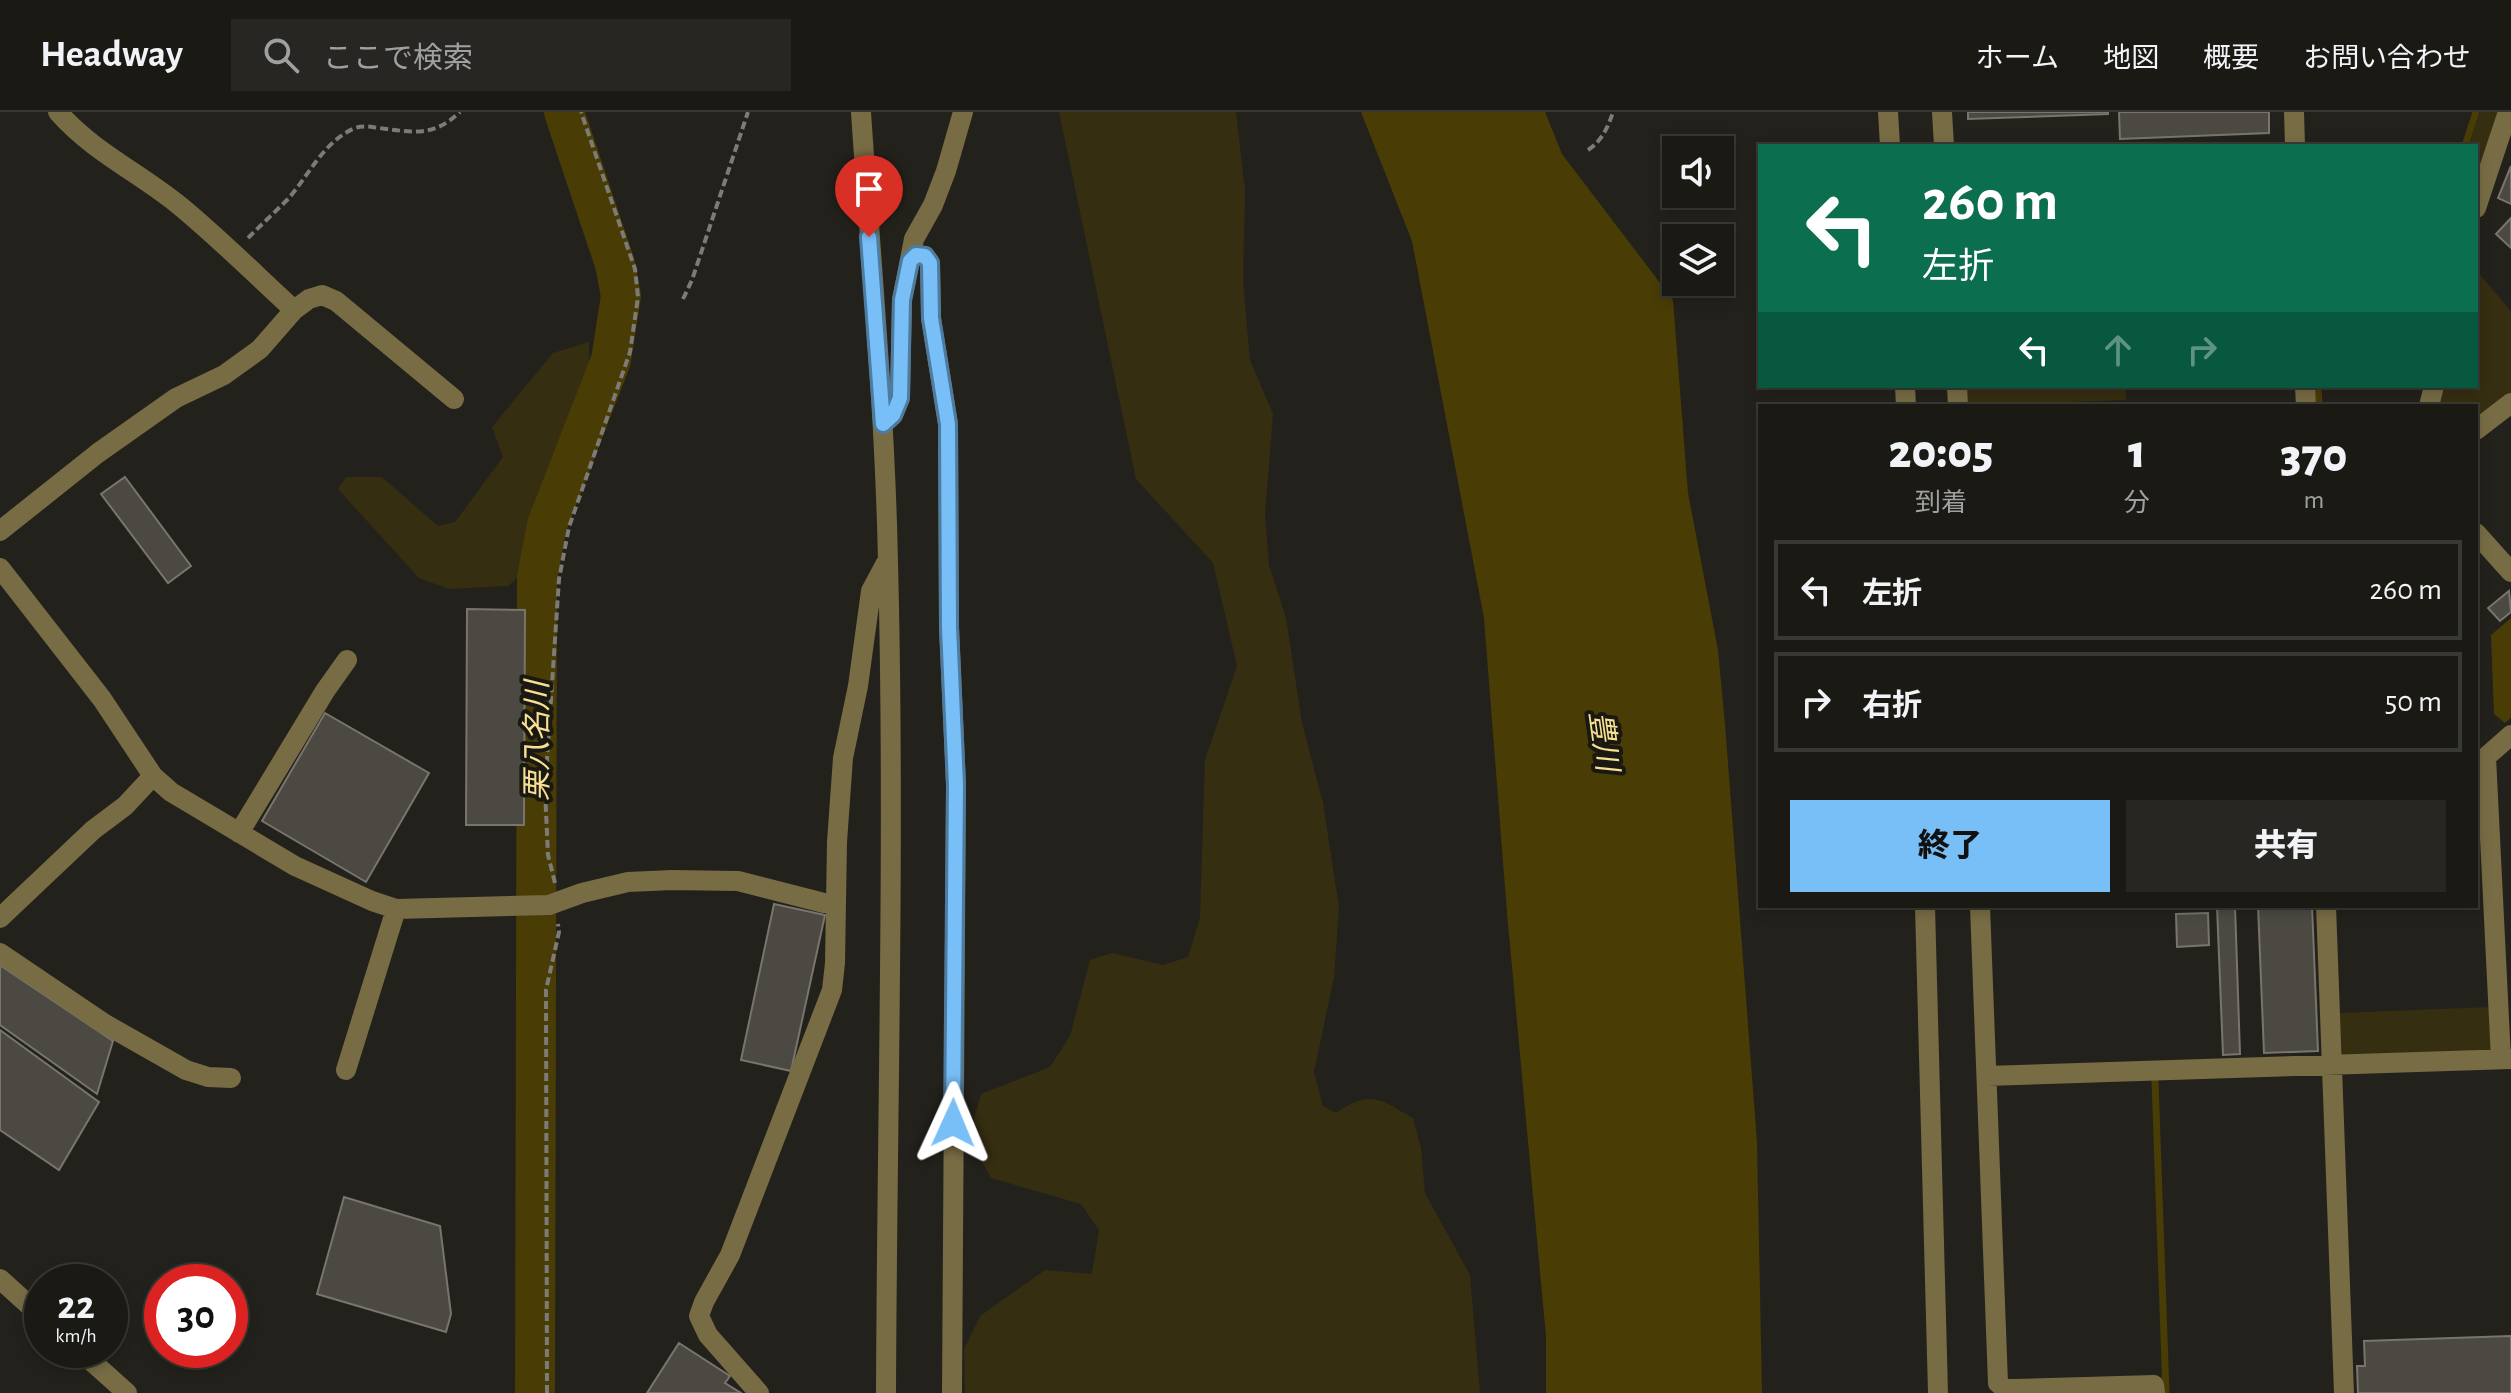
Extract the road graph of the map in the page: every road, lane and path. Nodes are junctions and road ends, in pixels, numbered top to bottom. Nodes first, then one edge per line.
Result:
1 (58, 112) edge
2 (460, 112) edge
3 (581, 112) edge
4 (748, 112) edge
5 (861, 112) edge
6 (963, 112) edge
7 (1613, 112) edge
8 (1888, 112) edge
9 (1942, 112) edge
10 (2294, 112) edge
11 (2508, 112) edge
12 (1890, 144) edge
13 (1944, 144) edge
14 (2295, 144) edge
15 (1588, 150) dead end
16 (2478, 202) edge
17 (232, 253) junction
18 (910, 261) junction
19 (683, 299) dead end
20 (294, 310) junction
21 (454, 399) dead end
22 (2511, 403) edge
23 (883, 424) junction
24 (2478, 428) edge
25 (0, 531) edge
26 (2478, 535) edge
27 (888, 559) junction
28 (0, 568) edge
29 (2511, 572) edge
30 (347, 660) dead end
31 (2511, 735) edge
32 (153, 776) junction
33 (239, 833) junction
34 (834, 903) junction
35 (553, 904) junction
36 (1925, 908) edge
37 (1980, 908) edge
38 (2326, 908) edge
39 (396, 909) junction
40 (0, 918) edge
41 (0, 953) edge
42 (2506, 1059) edge
43 (2332, 1065) junction
44 (346, 1070) dead end
45 (1987, 1076) junction
46 (231, 1078) dead end
47 (0, 1279) edge
48 (24, 1301) edge
49 (99, 1368) edge
50 (2005, 1391) edge
51 (127, 1393) edge
52 (547, 1393) edge
53 (759, 1393) edge
54 (886, 1393) edge
55 (952, 1393) edge
56 (1938, 1393) edge
57 (2155, 1393) edge
58 (2344, 1393) edge

1 - 17 street
2 - 17 path
3 - 35 path
4 - 19 path
5 - 23 street
6 - 18 street
7 - 15 path
8 - 12 street
9 - 13 street
10 - 14 street
11 - 16 street
17 - 20 street
18 - 23 street
18 - 55 street
20 - 21 street
20 - 25 street
22 - 24 street
23 - 27 street
26 - 29 street
27 - 34 street
27 - 54 street
28 - 32 street
30 - 33 street
31 - 42 street
32 - 33 street
32 - 40 street
33 - 39 street
34 - 35 street
34 - 53 street
35 - 39 street
35 - 52 path
36 - 56 street
37 - 45 street
38 - 43 street
39 - 44 street
41 - 46 street
42 - 43 street
43 - 45 street
43 - 58 street
45 - 50 street
47 - 48 street
49 - 51 street
50 - 57 street

